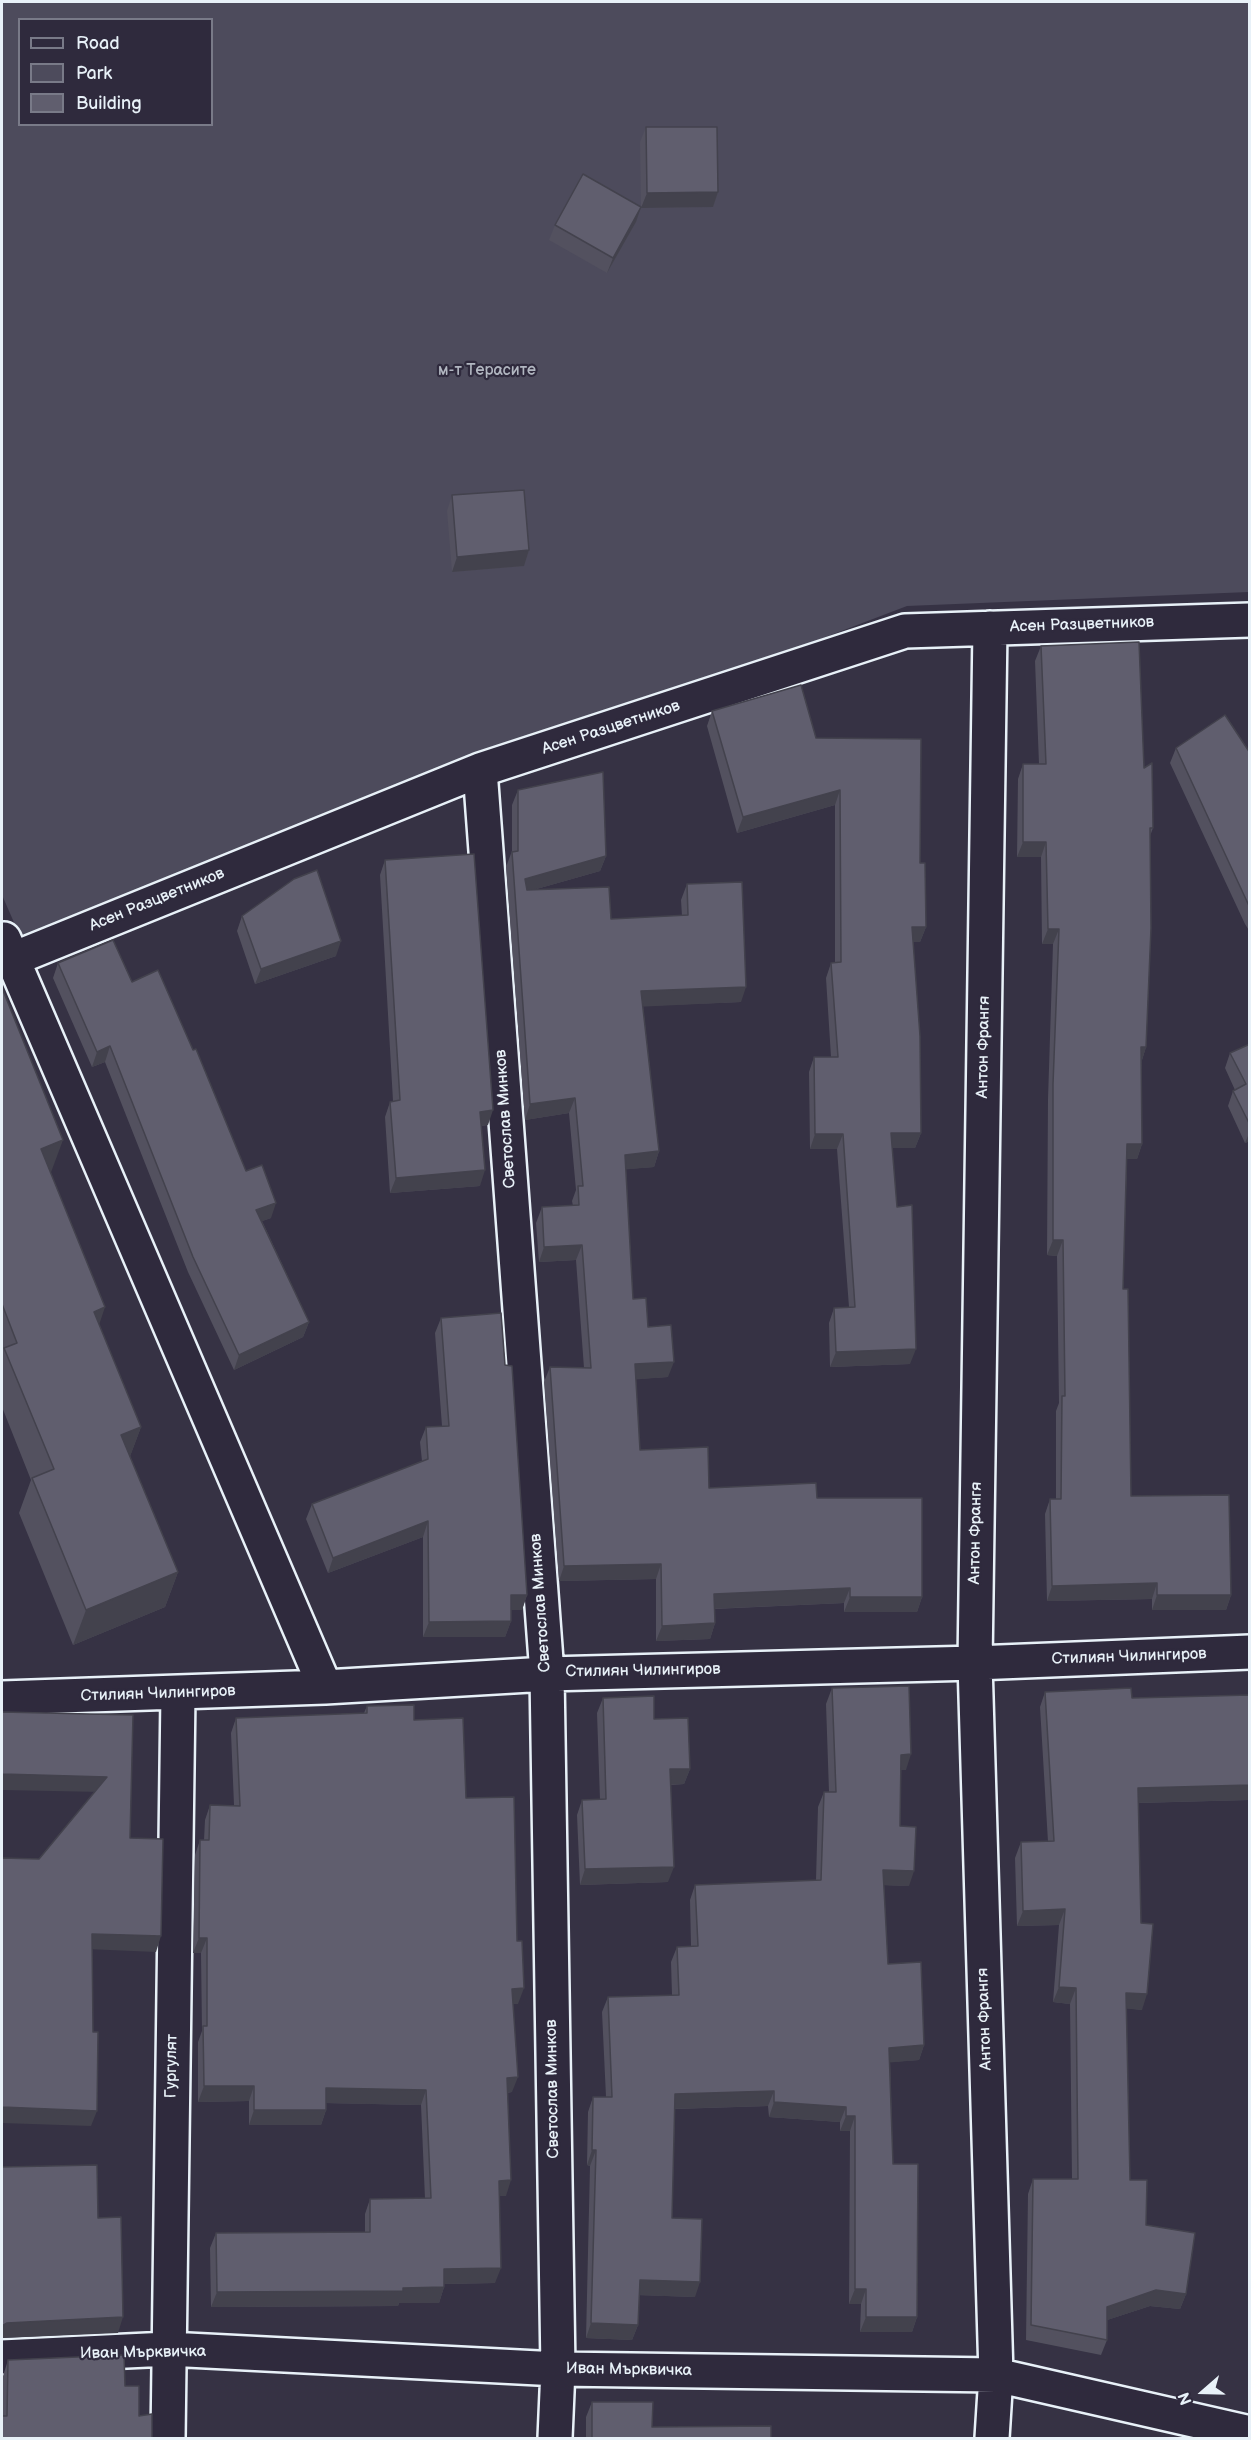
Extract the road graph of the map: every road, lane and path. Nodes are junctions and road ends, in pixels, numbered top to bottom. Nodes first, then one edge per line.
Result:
1 (1247, 625) edge
2 (990, 628) junction
3 (480, 770) junction
4 (5, 949) edge
5 (1250, 1652) edge
6 (975, 1663) junction
7 (547, 1674) junction
8 (325, 1687) junction
9 (178, 1694) junction
10 (2, 1698) edge
11 (168, 2349) junction
12 (2, 2357) edge
13 (558, 2369) junction
14 (996, 2375) junction
15 (1250, 2433) edge
16 (168, 2439) edge
17 (555, 2439) edge
18 (993, 2439) edge

1 - 2 street, Асен Разцветников
2 - 3 street, Асен Разцветников
2 - 6 street, Антон Франгя
3 - 4 street, Асен Разцветников
3 - 7 street, Светослав Минков
4 - 8 street
5 - 6 street, Стилиян Чилингиров
6 - 7 street, Стилиян Чилингиров
6 - 14 street, Антон Франгя
7 - 8 street, Стилиян Чилингиров
7 - 13 street, Светослав Минков
8 - 9 street, Стилиян Чилингиров
9 - 10 street, Стилиян Чилингиров
9 - 11 street, Гургулят
11 - 12 street, Иван Мърквичка
11 - 13 street, Иван Мърквичка
11 - 16 street, Гургулят
13 - 14 street, Иван Мърквичка
13 - 17 street, Светослав Минков
14 - 15 street, Иван Мърквичка
14 - 18 street, Антон Франгя

